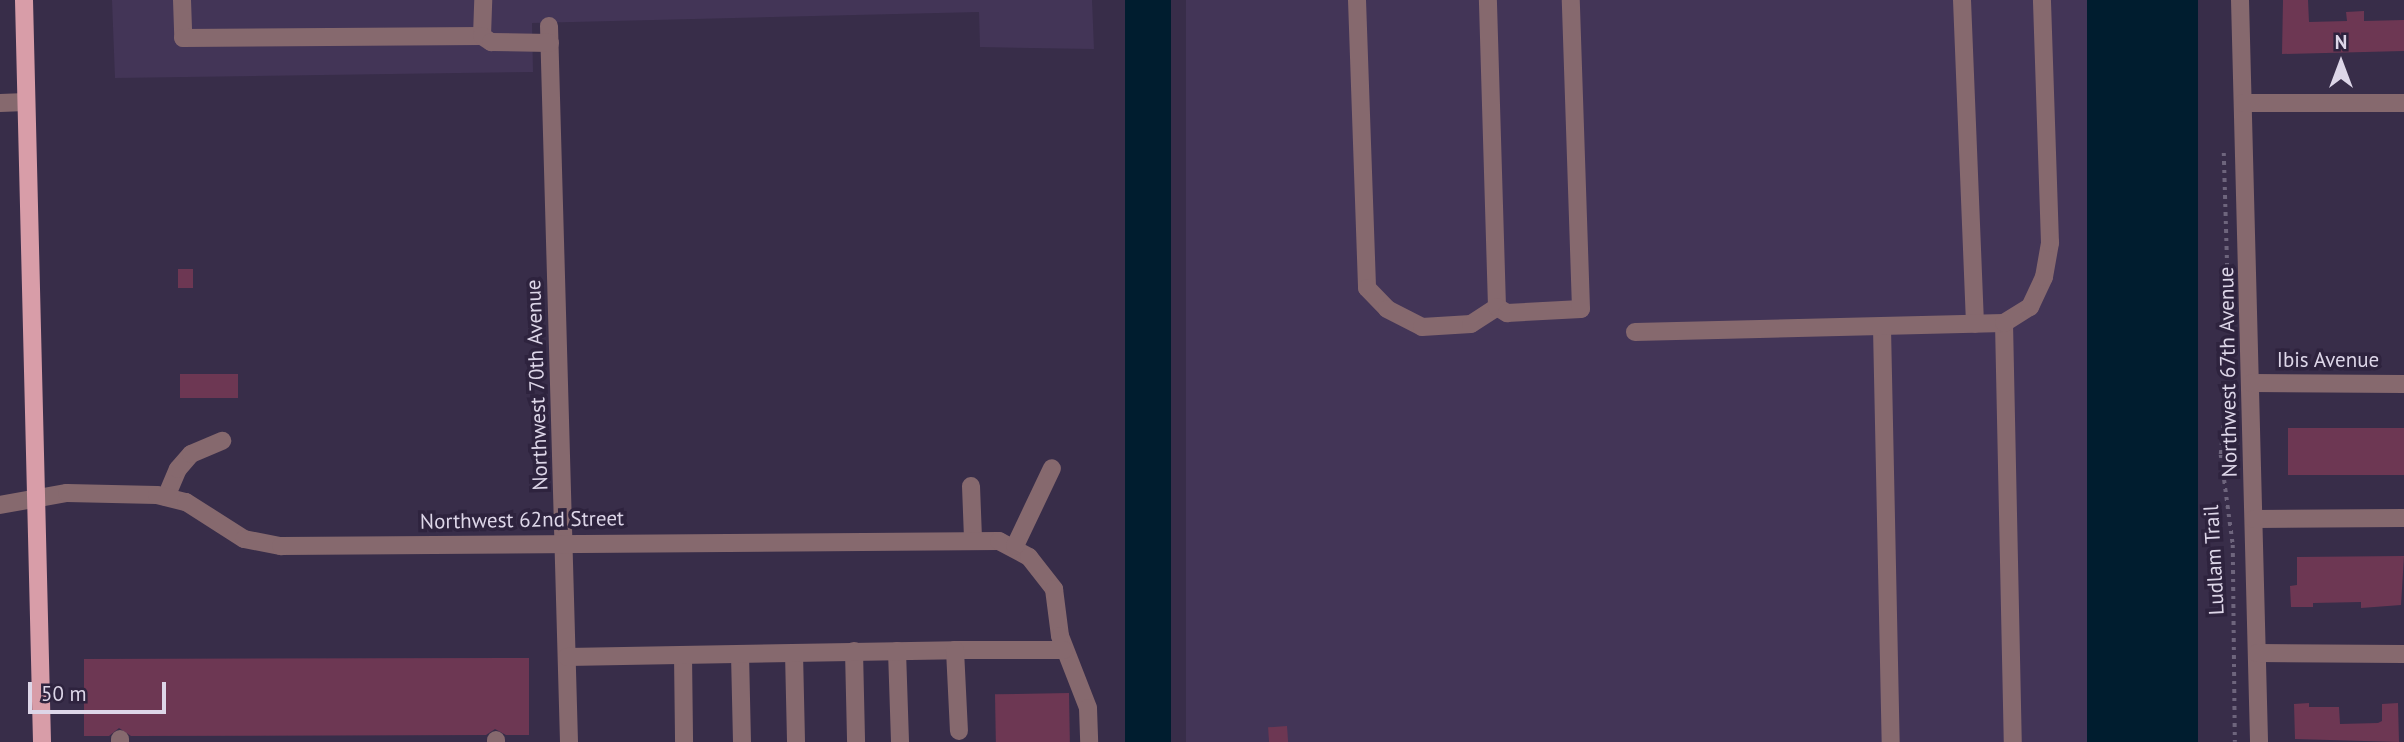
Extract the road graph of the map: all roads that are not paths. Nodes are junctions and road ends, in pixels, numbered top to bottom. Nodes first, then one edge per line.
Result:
1 (24, 0) edge
2 (182, 0) edge
3 (483, 0) edge
4 (1357, 0) edge
5 (1488, 0) edge
6 (1571, 0) edge
7 (1962, 0) edge
8 (2042, 0) edge
9 (2240, 0) edge
10 (482, 36) junction
11 (26, 102) junction
12 (0, 103) edge
13 (2244, 103) junction
14 (2404, 103) edge
15 (1497, 307) junction
16 (2004, 323) junction
17 (1975, 324) junction
18 (1882, 328) junction
19 (1635, 332) dead end
20 (2252, 383) junction
21 (2404, 384) edge
22 (222, 441) dead end
23 (1052, 468) dead end
24 (971, 486) dead end
25 (166, 497) junction
26 (36, 499) junction
27 (0, 505) edge
28 (2404, 518) edge
29 (2255, 519) junction
30 (973, 538) junction
31 (565, 542) junction
32 (1014, 546) junction
33 (956, 650) junction
34 (1064, 650) junction
35 (897, 651) junction
36 (854, 652) junction
37 (794, 653) junction
38 (2257, 653) junction
39 (683, 654) junction
40 (740, 654) junction
41 (2404, 654) edge
42 (567, 657) junction
43 (958, 731) dead end
44 (42, 742) edge
45 (569, 742) edge
46 (684, 742) edge
47 (742, 742) edge
48 (796, 742) edge
49 (856, 742) edge
50 (900, 742) edge
51 (1089, 742) edge
52 (1891, 742) edge
53 (2013, 742) edge
54 (2259, 742) edge

1 - 11 main road
2 - 10 street
3 - 10 street
4 - 15 street
5 - 15 street
6 - 15 street
7 - 17 street
8 - 16 street
9 - 13 street, Northwest 67th Avenue
10 - 31 street, Northwest 70th Avenue
11 - 12 street
11 - 26 main road
13 - 14 street
13 - 20 street, Northwest 67th Avenue
16 - 17 street
16 - 53 street
17 - 18 street
18 - 19 street
18 - 52 street
20 - 21 street, Ibis Avenue
20 - 29 street, Northwest 67th Avenue
22 - 25 street
23 - 32 street
24 - 30 street
25 - 26 street, Northwest 62nd Street
25 - 31 street, Northwest 62nd Street
26 - 27 street, Northwest 62nd Street
26 - 44 main road
28 - 29 street
29 - 38 street, Northwest 67th Avenue
30 - 31 street, Northwest 62nd Street
30 - 32 street, Northwest 62nd Street
31 - 42 street, Northwest 70th Avenue
32 - 34 street
33 - 34 street
33 - 35 street
33 - 43 street
34 - 51 street
35 - 36 street
35 - 50 street
36 - 37 street
36 - 49 street
37 - 40 street
37 - 48 street
38 - 41 street
38 - 54 street, Northwest 67th Avenue
39 - 40 street
39 - 42 street
39 - 46 street
40 - 47 street
42 - 45 street, Northwest 70th Avenue

